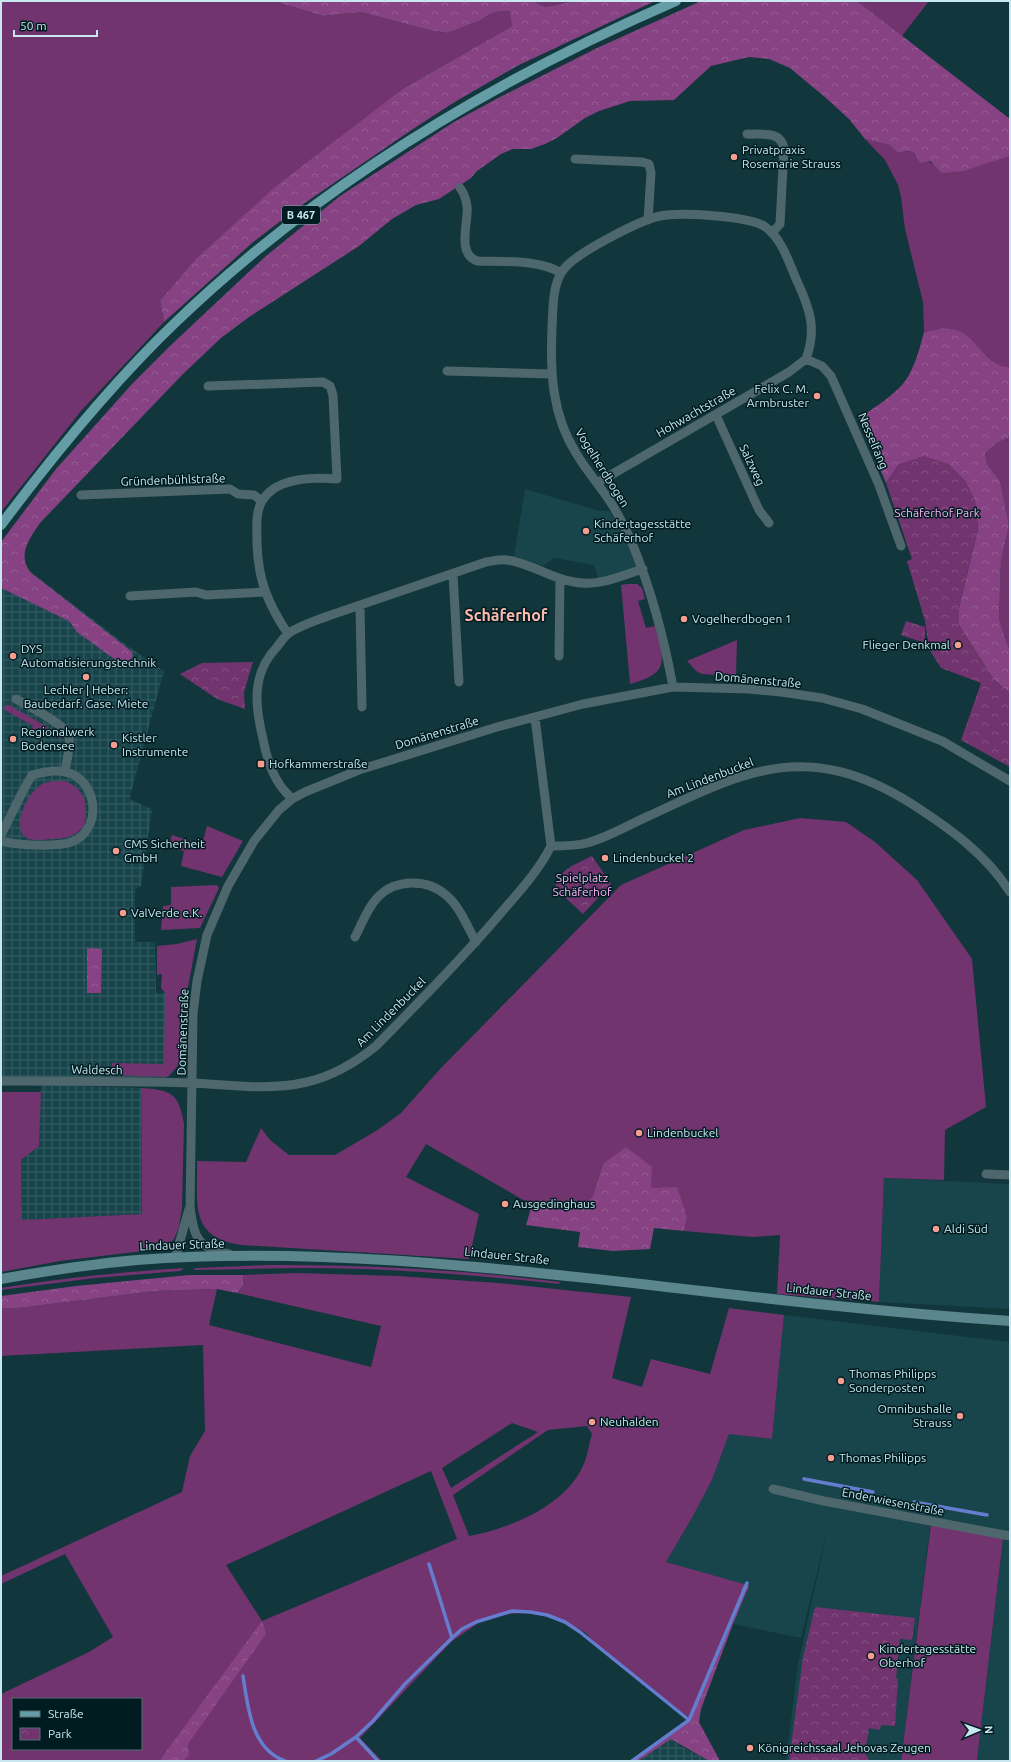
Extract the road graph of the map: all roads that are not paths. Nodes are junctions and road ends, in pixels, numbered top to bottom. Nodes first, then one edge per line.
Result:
1 (676, 1) edge
2 (747, 134) dead end
3 (575, 159) dead end
4 (460, 188) dead end
5 (648, 220) junction
6 (772, 233) junction
7 (561, 273) junction
8 (806, 359) junction
9 (447, 371) dead end
10 (551, 374) junction
11 (208, 386) dead end
12 (716, 415) junction
13 (597, 483) junction
14 (81, 495) dead end
15 (262, 501) junction
16 (769, 523) dead end
17 (1, 525) edge
18 (901, 546) dead end
19 (643, 569) junction
20 (453, 574) junction
21 (560, 579) junction
22 (264, 592) junction
23 (130, 596) dead end
24 (360, 606) junction
25 (288, 634) junction
26 (559, 656) dead end
27 (459, 682) dead end
28 (673, 687) junction
29 (16, 700) dead end
30 (362, 707) dead end
31 (535, 718) junction
32 (65, 772) junction
33 (1010, 781) edge
34 (292, 799) junction
35 (1, 835) edge
36 (1, 841) edge
37 (551, 846) junction
38 (1010, 892) edge
39 (355, 937) dead end
40 (476, 942) junction
41 (1, 1081) edge
42 (193, 1083) junction
43 (986, 1174) dead end
44 (1010, 1175) edge
45 (190, 1208) junction
46 (239, 1256) junction
47 (175, 1258) junction
48 (1, 1279) edge
49 (1010, 1321) edge
50 (773, 1489) dead end
51 (1010, 1536) edge

1 - 17 main road, B 467
2 - 6 street
3 - 5 street
4 - 7 street
5 - 6 street
5 - 7 street
6 - 8 street
7 - 10 street, Vogelherdbogen
8 - 12 street, Hohwachtstraße
8 - 18 street, Nesselfang
9 - 10 street
10 - 13 street, Vogelherdbogen
11 - 15 street
12 - 13 street, Hohwachtstraße
12 - 16 street, Salzweg
13 - 19 street, Vogelherdbogen
14 - 15 street, Gründenbühlstraße
15 - 22 street
19 - 21 street
19 - 28 street, Vogelherdbogen
20 - 21 street
20 - 24 street
20 - 27 street
21 - 26 street
22 - 23 street
22 - 25 street
24 - 25 street
24 - 30 street
25 - 34 street
28 - 31 street, Domänenstraße
28 - 33 street, Domänenstraße
29 - 32 street
31 - 34 street, Domänenstraße
31 - 37 street
32 - 35 street
32 - 36 street
34 - 42 street, Domänenstraße
37 - 38 street, Am Lindenbuckel
37 - 40 street, Am Lindenbuckel
39 - 40 street
40 - 42 street, Am Lindenbuckel
41 - 42 street, Waldesch
42 - 45 street, Domänenstraße
43 - 44 street
45 - 46 street, Domänenstraße
45 - 47 street, Domänenstraße
46 - 47 main road, Lindauer Straße
46 - 49 main road, Lindauer Straße
47 - 48 main road, Lindauer Straße
50 - 51 street, Enderwiesenstraße

